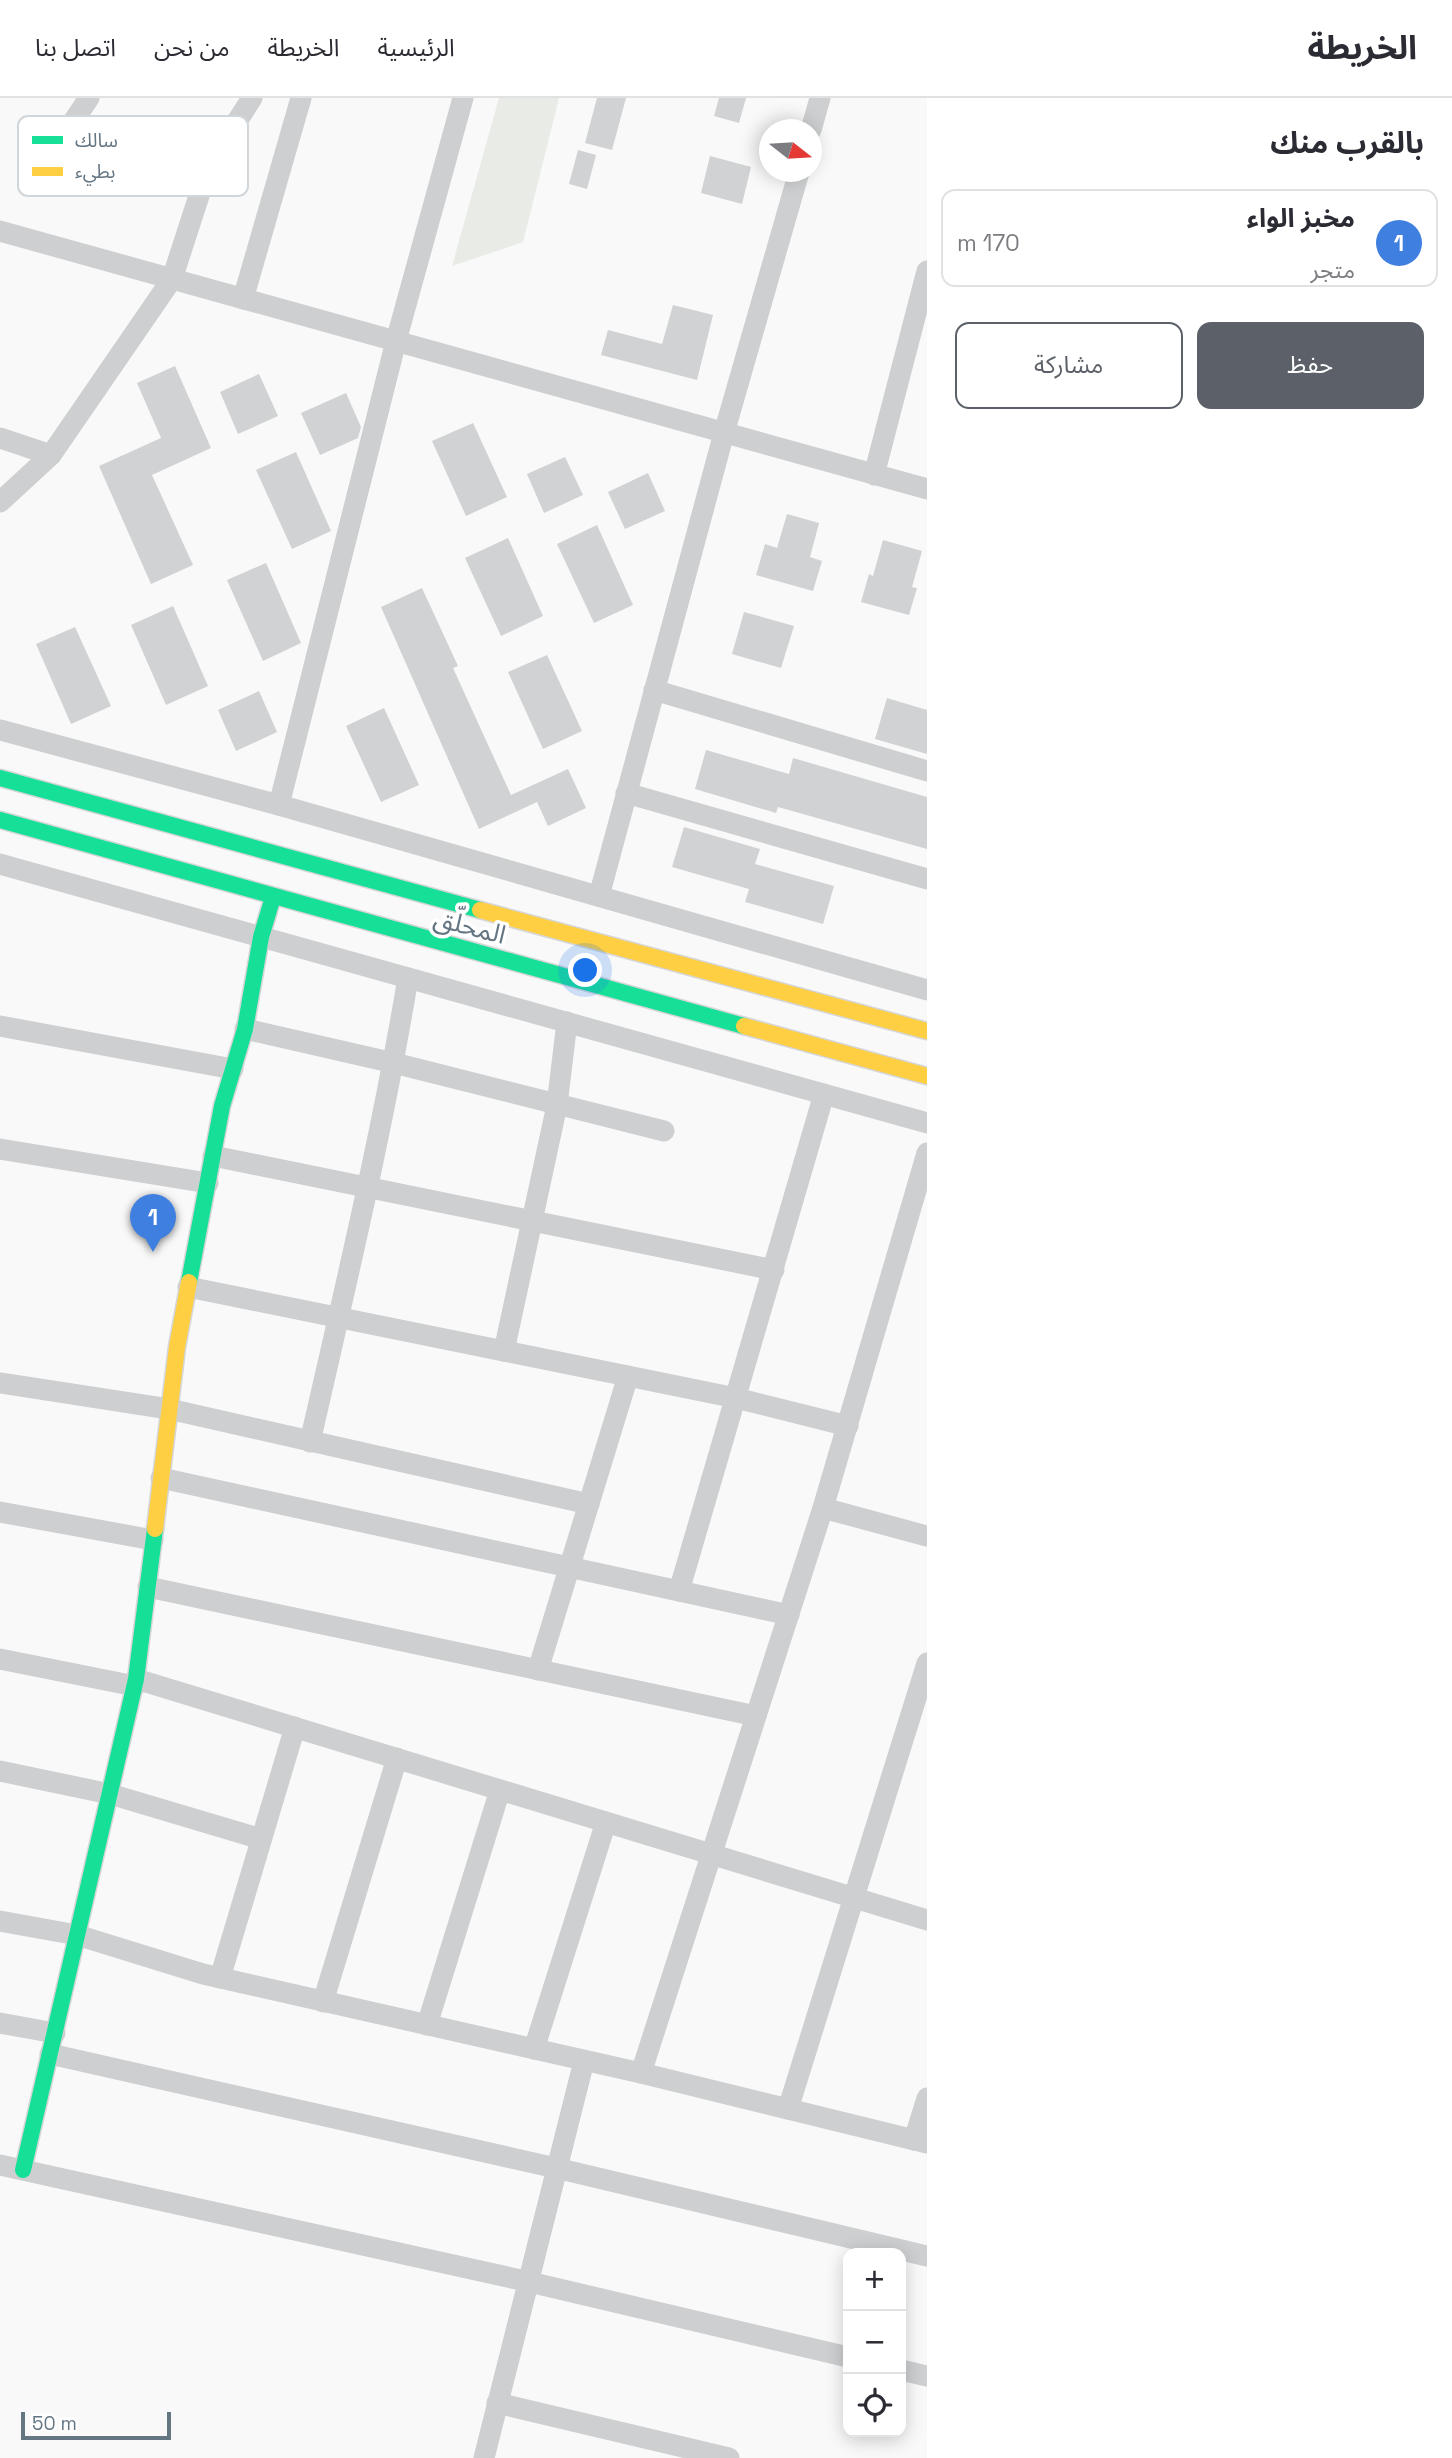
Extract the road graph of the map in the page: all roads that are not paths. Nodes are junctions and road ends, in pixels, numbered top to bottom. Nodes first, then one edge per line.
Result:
1 (89, 98) edge
2 (252, 98) edge
3 (302, 98) edge
4 (463, 98) edge
5 (820, 98) edge
6 (77, 116) edge
7 (240, 116) edge
8 (814, 119) edge
9 (796, 182) edge
10 (199, 196) edge
11 (0, 231) edge
12 (927, 271) edge
13 (172, 279) junction
14 (243, 299) junction
15 (396, 341) junction
16 (724, 433) junction
17 (0, 438) edge
18 (51, 455) junction
19 (874, 475) junction
20 (927, 489) edge
21 (0, 502) edge
22 (654, 690) junction
23 (0, 730) edge
24 (927, 771) edge
25 (0, 778) edge
26 (626, 793) junction
27 (279, 805) junction
28 (0, 820) edge
29 (0, 864) edge
30 (927, 879) edge
31 (599, 896) junction
32 (272, 897) junction
33 (261, 937) junction
34 (408, 978) junction
35 (927, 990) edge
36 (567, 1022) junction
37 (0, 1026) edge
38 (245, 1029) junction
39 (927, 1031) edge
40 (394, 1063) junction
41 (233, 1069) junction
42 (927, 1076) edge
43 (824, 1094) junction
44 (557, 1105) junction
45 (927, 1123) edge
46 (664, 1131) dead end
47 (0, 1149) edge
48 (927, 1153) edge
49 (213, 1156) junction
50 (208, 1183) junction
51 (368, 1188) junction
52 (530, 1221) junction
53 (774, 1270) junction
54 (188, 1287) junction
55 (338, 1317) junction
56 (504, 1351) junction
57 (628, 1376) junction
58 (0, 1383) edge
59 (736, 1398) junction
60 (169, 1409) junction
61 (848, 1426) junction
62 (310, 1442) junction
63 (161, 1478) junction
64 (589, 1504) junction
65 (823, 1508) junction
66 (0, 1512) edge
67 (927, 1536) edge
68 (153, 1540) junction
69 (570, 1567) junction
70 (148, 1587) junction
71 (679, 1591) junction
72 (789, 1615) junction
73 (0, 1659) edge
74 (927, 1663) edge
75 (538, 1670) junction
76 (136, 1682) junction
77 (757, 1716) junction
78 (295, 1727) junction
79 (397, 1758) junction
80 (0, 1771) edge
81 (500, 1790) junction
82 (110, 1794) junction
83 (606, 1822) junction
84 (261, 1839) junction
85 (712, 1854) junction
86 (855, 1898) junction
87 (927, 1920) edge
88 (0, 1921) edge
89 (78, 1935) junction
90 (220, 1978) junction
91 (323, 2002) junction
92 (0, 2023) edge
93 (427, 2025) junction
94 (52, 2043) junction
95 (534, 2049) junction
96 (584, 2060) junction
97 (641, 2073) junction
98 (927, 2098) edge
99 (788, 2109) junction
100 (920, 2142) edge
101 (0, 2165) edge
102 (556, 2168) junction
103 (23, 2170) junction
104 (927, 2256) edge
105 (527, 2282) junction
106 (843, 2356) edge
107 (906, 2371) edge
108 (927, 2376) edge
109 (497, 2403) junction
110 (484, 2458) edge
111 (729, 2458) edge

1 - 6 street
2 - 7 street
3 - 14 street
4 - 15 street
5 - 8 street
9 - 16 street
10 - 13 street
11 - 13 street
12 - 19 street
13 - 14 street
13 - 18 street
14 - 15 street
15 - 16 street
15 - 27 street
16 - 19 street
16 - 22 street
17 - 18 street
18 - 21 street
19 - 20 street
22 - 24 street
22 - 26 street
23 - 27 street
25 - 39 main road, المحلّق
26 - 30 street
26 - 31 street
27 - 31 street
28 - 32 main road, المحلّق
29 - 33 street
31 - 35 street
32 - 33 main road
32 - 42 main road, المحلّق
33 - 34 street
33 - 38 main road
34 - 36 street
34 - 40 street
36 - 43 street
36 - 44 street
37 - 41 street
38 - 40 street
38 - 41 main road
40 - 44 street
40 - 51 street
41 - 49 main road
43 - 45 street
43 - 53 street
44 - 46 street
44 - 52 street
47 - 50 street
48 - 61 street
49 - 50 main road
49 - 51 street
50 - 54 main road
51 - 52 street
51 - 55 street
52 - 53 street
52 - 56 street
53 - 59 street
54 - 55 street
54 - 60 main road
55 - 56 street
55 - 62 street
56 - 57 street
57 - 59 street
57 - 64 street
58 - 60 street
59 - 61 street
59 - 71 street
60 - 62 street
60 - 63 main road
61 - 65 street
62 - 64 street
63 - 68 main road
63 - 69 street
64 - 69 street
65 - 67 street
65 - 72 street
66 - 68 street
68 - 70 main road
69 - 71 street
69 - 75 street
70 - 75 street
70 - 76 main road
71 - 72 street
72 - 77 street
73 - 76 street
74 - 86 street
75 - 77 street
76 - 78 street
76 - 82 main road
77 - 85 street
78 - 79 street
78 - 84 street
79 - 81 street
79 - 91 street
80 - 82 street
81 - 83 street
81 - 93 street
82 - 84 street
82 - 89 main road
83 - 85 street
83 - 95 street
84 - 90 street
85 - 86 street
85 - 97 street
86 - 87 street
86 - 99 street
88 - 89 street
89 - 90 street
89 - 94 main road
90 - 91 street
91 - 93 street
92 - 94 street
93 - 95 street
94 - 102 street
94 - 103 main road
95 - 96 street
96 - 97 street
96 - 102 street
97 - 99 street
98 - 100 street
99 - 100 street
101 - 103 street
102 - 104 street
102 - 105 street
103 - 105 street
105 - 106 street
105 - 109 street
107 - 108 street
109 - 110 street
109 - 111 street

